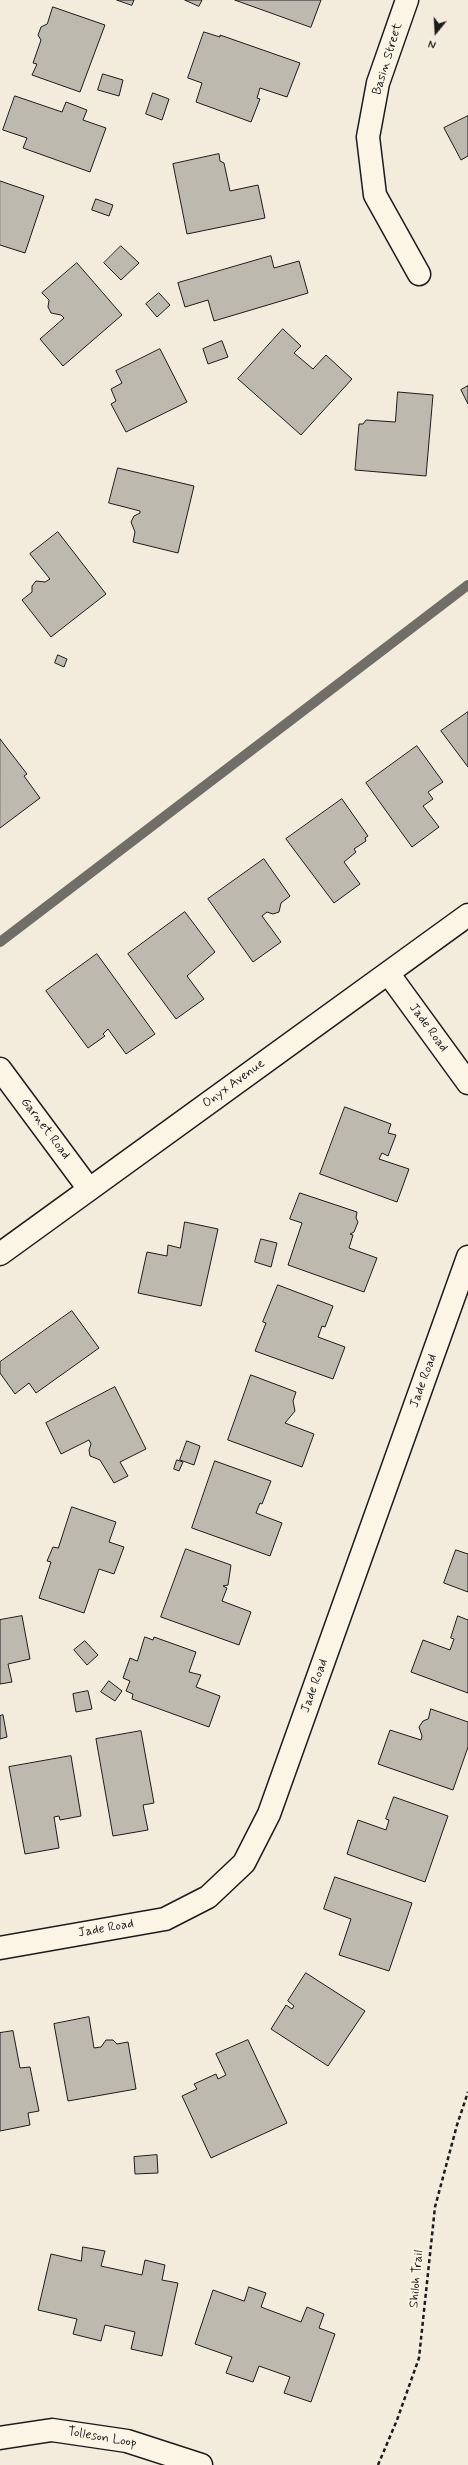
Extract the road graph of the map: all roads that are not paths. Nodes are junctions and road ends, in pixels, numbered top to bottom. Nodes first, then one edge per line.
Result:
1 (407, 0) edge
2 (419, 274) dead end
3 (468, 915) edge
4 (388, 973) junction
5 (0, 1069) edge
6 (468, 1083) edge
7 (90, 1189) junction
8 (0, 1254) edge
9 (468, 1257) edge
10 (0, 1948) edge
11 (0, 2438) edge
12 (201, 2465) edge

1 - 2 street, Basin Street
3 - 4 street, Onyx Avenue
4 - 6 street, Jade Road
4 - 7 street, Onyx Avenue
5 - 7 street, Garnet Road
7 - 8 street, Onyx Avenue
9 - 10 street, Jade Road
11 - 12 street, Tolleson Loop

